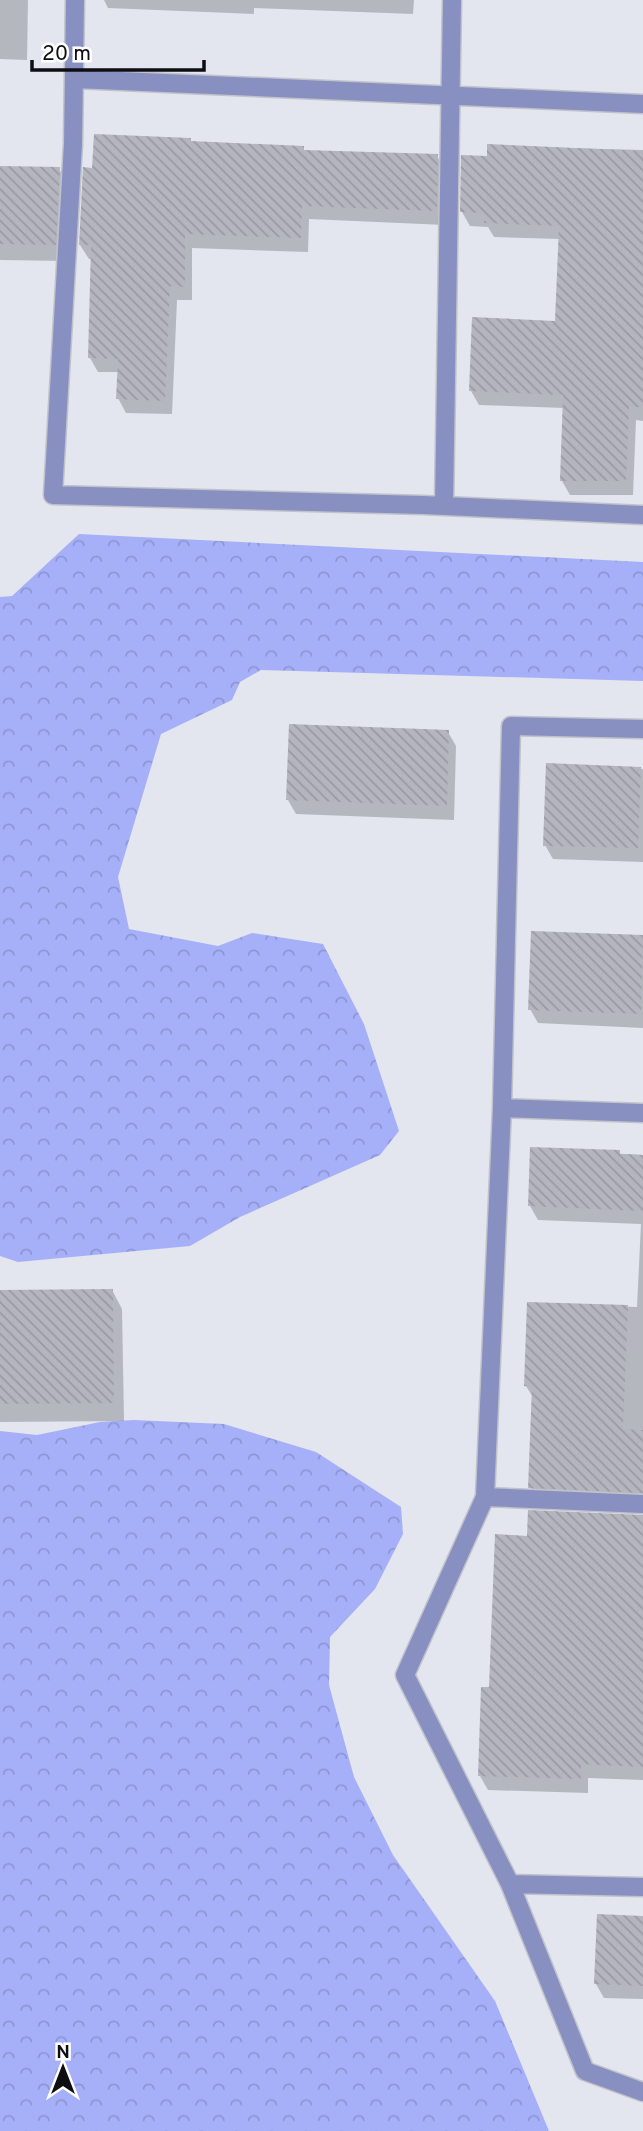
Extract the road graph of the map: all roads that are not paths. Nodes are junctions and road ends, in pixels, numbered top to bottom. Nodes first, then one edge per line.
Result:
1 (75, 0) edge
2 (452, 0) edge
3 (75, 79) junction
4 (450, 98) junction
5 (643, 104) edge
6 (444, 506) junction
7 (643, 515) edge
8 (643, 729) edge
9 (502, 1108) junction
10 (643, 1114) edge
11 (485, 1497) junction
12 (643, 1504) edge
13 (510, 1884) junction
14 (643, 1887) edge
15 (643, 2092) edge

1 - 3 street
2 - 4 street
3 - 4 street
3 - 6 street
4 - 5 street
4 - 6 street
6 - 7 street
8 - 9 street
9 - 10 street
9 - 11 street
11 - 12 street
11 - 13 street
13 - 14 street
13 - 15 street

